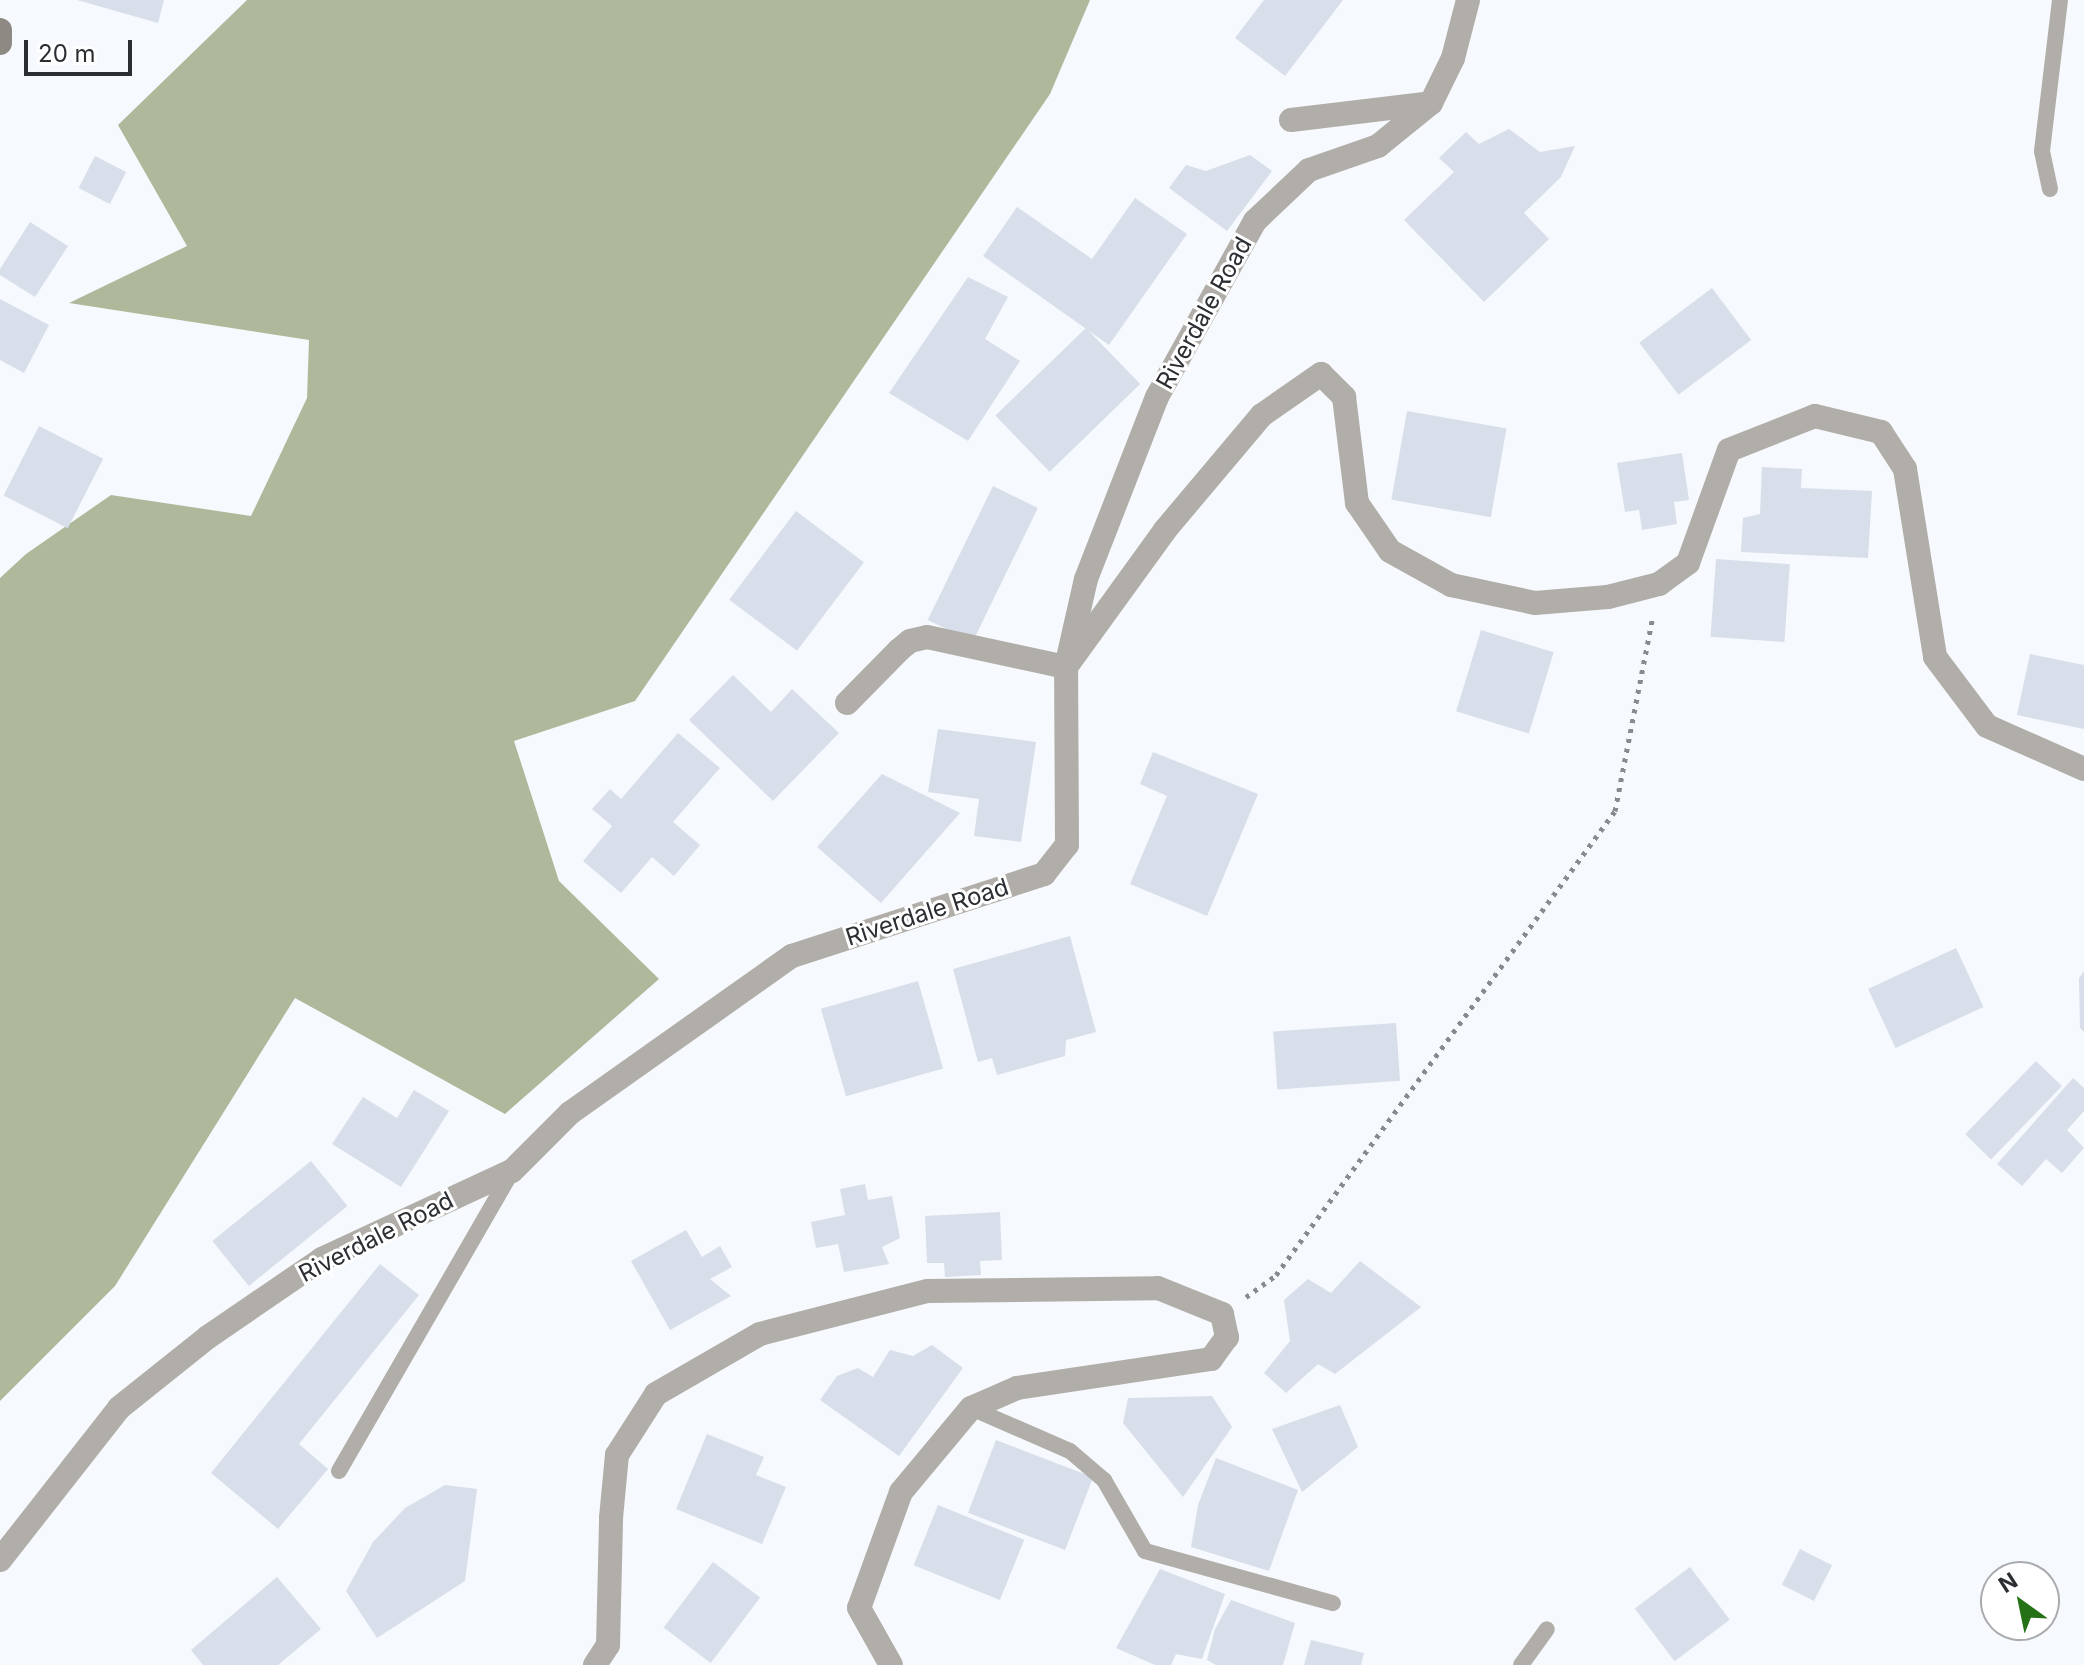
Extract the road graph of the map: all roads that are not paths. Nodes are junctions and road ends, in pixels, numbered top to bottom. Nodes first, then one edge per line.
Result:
1 (1468, 0) edge
2 (2060, 0) edge
3 (0, 30) edge
4 (0, 43) edge
5 (1431, 103) junction
6 (1291, 120) dead end
7 (2050, 189) dead end
8 (1066, 667) junction
9 (847, 703) dead end
10 (2084, 769) edge
11 (512, 1171) junction
12 (971, 1408) junction
13 (339, 1471) dead end
14 (0, 1560) edge
15 (1333, 1603) dead end
16 (1547, 1629) dead end
17 (595, 1665) edge
18 (891, 1665) edge
19 (1521, 1665) edge

1 - 5 street, Riverdale Road
2 - 7 lane
3 - 4 street
5 - 6 street
5 - 8 street, Riverdale Road
8 - 9 street
8 - 10 street
8 - 11 street, Riverdale Road
11 - 13 lane
11 - 14 street, Riverdale Road
12 - 15 lane
12 - 17 street
12 - 18 street
16 - 19 lane

